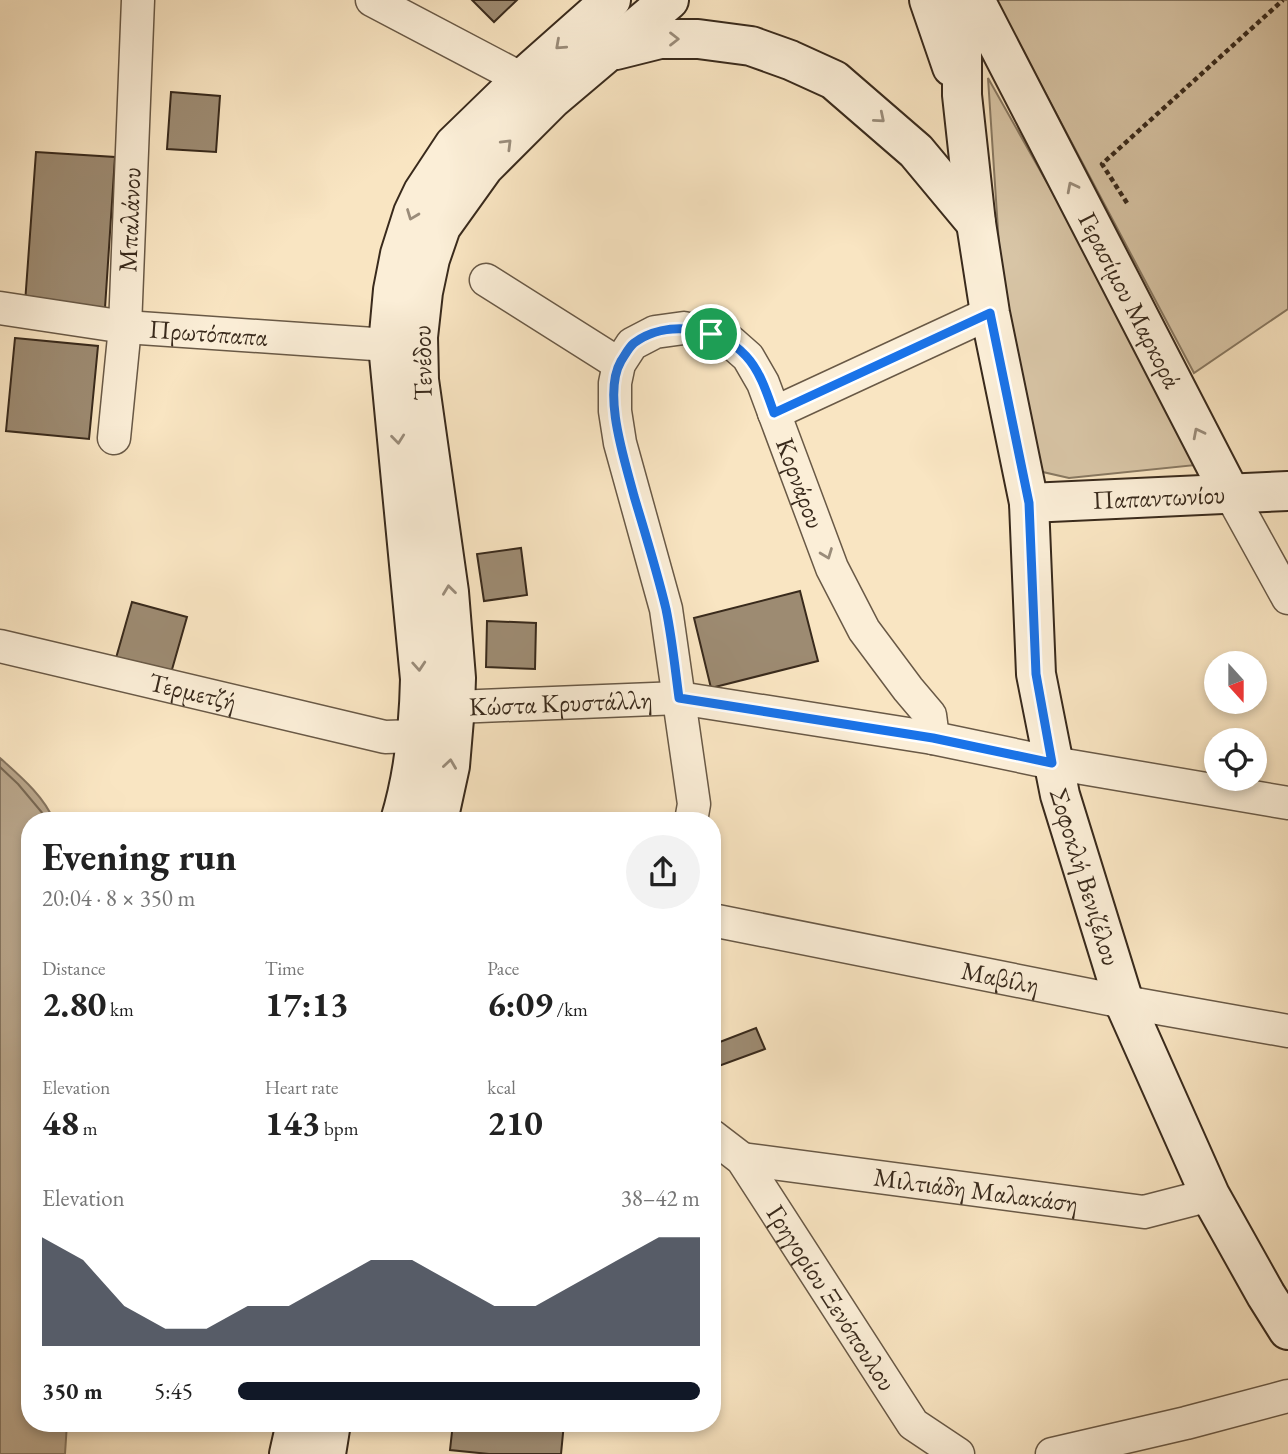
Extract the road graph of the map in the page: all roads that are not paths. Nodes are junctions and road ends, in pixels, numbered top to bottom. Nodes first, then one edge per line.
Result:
1 (138, 0) edge
2 (372, 0) edge
3 (611, 0) edge
4 (669, 0) edge
5 (929, 0) edge
6 (962, 0) edge
7 (975, 0) edge
8 (607, 52) junction
9 (522, 79) junction
10 (962, 95) junction
11 (976, 223) junction
12 (486, 280) dead end
13 (0, 308) edge
14 (990, 313) junction
15 (125, 327) junction
16 (403, 341) junction
17 (620, 363) junction
18 (774, 413) junction
19 (114, 438) dead end
20 (1288, 491) edge
21 (1230, 494) junction
22 (1029, 503) junction
23 (1288, 598) edge
24 (0, 646) edge
25 (679, 698) junction
26 (455, 707) junction
27 (400, 736) junction
28 (933, 738) junction
29 (1052, 763) junction
30 (1288, 803) edge
31 (402, 812) edge
32 (440, 812) edge
33 (693, 812) edge
34 (721, 922) edge
35 (1124, 1002) junction
36 (1288, 1031) edge
37 (721, 1143) edge
38 (742, 1159) junction
39 (1210, 1195) junction
40 (1288, 1330) edge
41 (1288, 1396) edge
42 (294, 1432) edge
43 (330, 1432) edge
44 (913, 1439) edge
45 (289, 1454) edge
46 (326, 1454) edge
47 (958, 1454) edge
48 (1052, 1454) edge

1 - 15 street, Μπαλάνου
2 - 9 street
3 -> 9 street, Τενέδου
4 - 8 street, Τενέδου
5 - 10 street, Σοφοκλή Βενιζέλου
6 - 10 street, Σοφοκλή Βενιζέλου
21 -> 7 street, Γερασίμου Μαρκορά
8 -> 11 street
16 -> 8 street, Τενέδου
9 -> 16 street, Τενέδου
10 - 11 street, Σοφοκλή Βενιζέλου
11 - 14 street, Σοφοκλή Βενιζέλου
12 - 17 street
13 - 15 street, Πρωτόπαπα
14 - 18 street
14 - 22 street, Σοφοκλή Βενιζέλου
15 - 16 street, Πρωτόπαπα
15 - 19 street, Μπαλάνου
26 -> 16 street, Τενέδου
16 -> 27 street, Τενέδου
17 - 18 street, Κορνάρου
17 - 25 street
18 -> 28 street, Κορνάρου
20 - 21 street, Παπαντωνίου
21 - 22 street, Παπαντωνίου
21 - 23 street, Γερασίμου Μαρκορά
22 - 29 street, Σοφοκλή Βενιζέλου
24 - 27 street, Τερμετζή
25 - 26 street, Κώστα Κρυστάλλη
25 - 28 street, Κώστα Κρυστάλλη
25 - 33 street
26 - 27 street
32 -> 26 street, Τενέδου
27 - 31 street, Τενέδου
28 - 29 street, Κώστα Κρυστάλλη
29 - 30 street, Κώστα Κρυστάλλη
29 - 35 street, Σοφοκλή Βενιζέλου
34 - 35 street, Μαβίλη
35 - 36 street, Μαβίλη
35 - 39 street, Σοφοκλή Βενιζέλου
37 - 38 street, Γρηγορίου Ξενόπουλου
38 - 39 street, Μιλτιάδη Μαλακάση
38 - 44 street, Γρηγορίου Ξενόπουλου
39 - 40 street, Σοφοκλή Βενιζέλου
41 - 48 street
42 - 45 street
43 - 46 street
44 - 47 street, Γρηγορίου Ξενόπουλου

